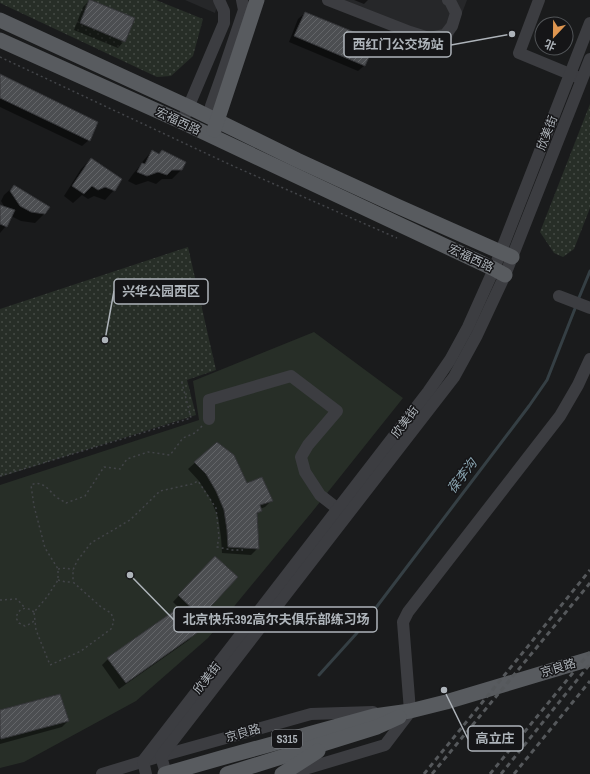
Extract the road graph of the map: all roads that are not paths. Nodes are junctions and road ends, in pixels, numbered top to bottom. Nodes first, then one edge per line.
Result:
1 (219, 0) edge
2 (242, 0) edge
3 (257, 0) edge
4 (328, 0) edge
5 (448, 0) edge
6 (539, 0) edge
7 (0, 20) edge
8 (590, 23) edge
9 (0, 40) edge
10 (590, 59) edge
11 (570, 74) junction
12 (582, 79) junction
13 (211, 106) dead end
14 (189, 107) junction
15 (217, 121) junction
16 (182, 122) junction
17 (212, 136) junction
18 (506, 255) junction
19 (500, 272) junction
20 (560, 296) dead end
21 (590, 308) edge
22 (590, 359) edge
23 (209, 419) road end
24 (338, 509) junction
25 (590, 659) edge
26 (410, 711) junction
27 (336, 740) junction
28 (161, 756) junction
29 (143, 761) junction
30 (102, 774) edge
31 (146, 774) edge
32 (165, 774) edge
33 (227, 774) edge
34 (288, 774) edge

1 - 14 street
2 - 13 street
3 - 15 main road
4 - 5 street
6 - 11 street
7 - 14 main road, 宏福西路
8 - 11 street, 欣美街
9 - 16 main road, 宏福西路
10 - 12 street, 欣美街
11 - 12 street
11 - 18 street, 欣美街
12 - 18 street, 欣美街
14 - 15 main road, 宏福西路
14 - 16 street
15 - 17 main road
15 - 18 main road, 宏福西路
16 - 17 main road, 宏福西路
17 - 19 main road, 宏福西路
18 - 19 street, 欣美街
19 - 24 street, 欣美街
19 - 28 street, 欣美街
20 - 21 street
22 - 26 street
23 - 24 street
24 - 29 street, 欣美街
25 - 26 main road, 京良路 / S315
26 - 27 main road, 京良路 / S315
26 - 28 street, 京良路
26 - 32 main road, 京良路 / S315
26 - 34 street
27 - 33 main road, 京良路 / S315
27 - 34 main road
28 - 29 street, 京良路
28 - 32 street
29 - 30 street, 京良路
29 - 31 street

